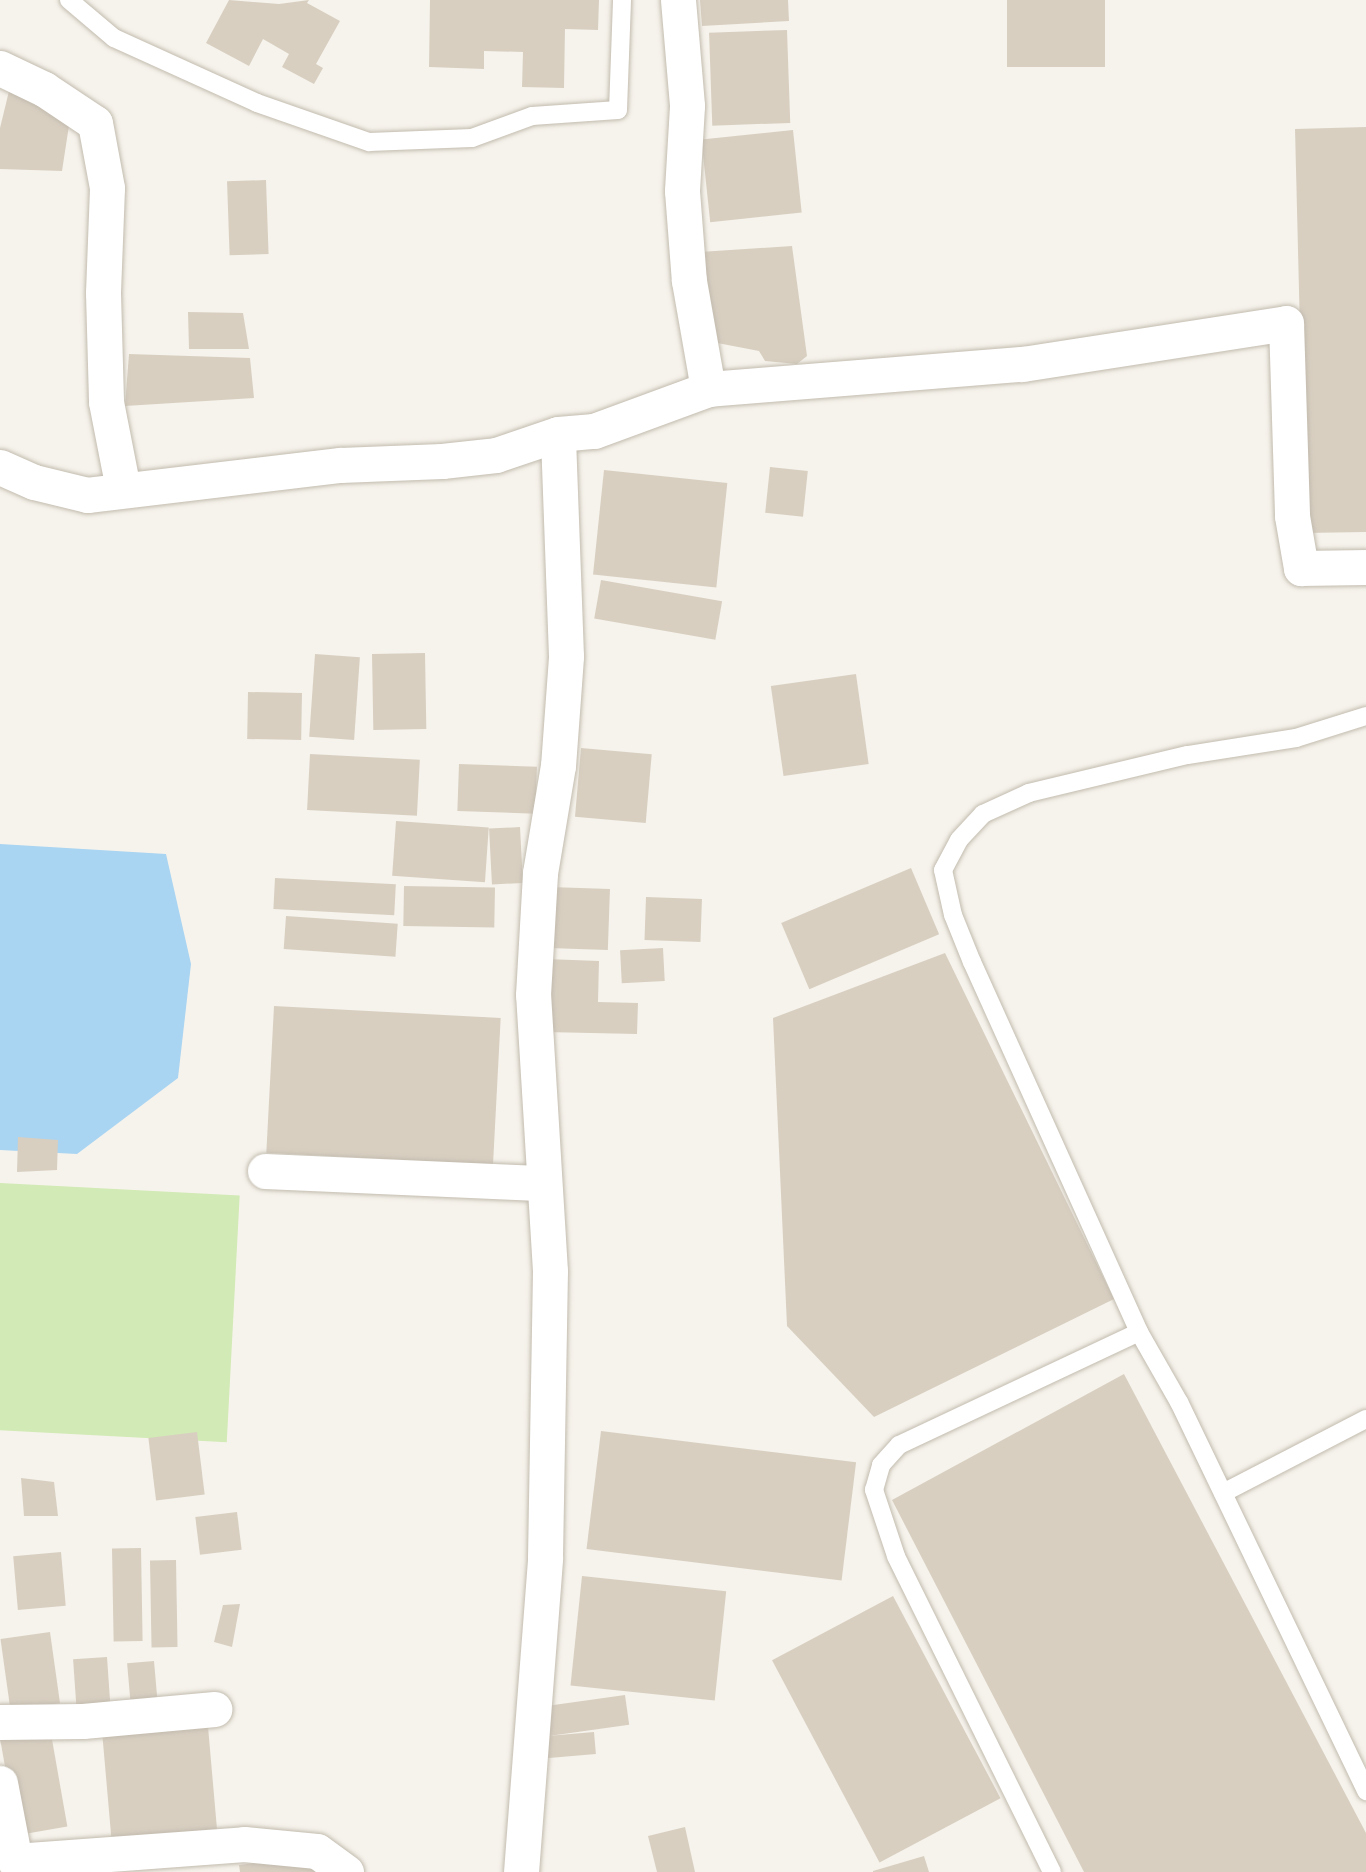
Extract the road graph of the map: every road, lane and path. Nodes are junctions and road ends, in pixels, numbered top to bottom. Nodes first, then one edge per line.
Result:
1 (69, 0) edge
2 (622, 0) edge
3 (678, 0) edge
4 (0, 68) edge
5 (708, 389) junction
6 (558, 434) junction
7 (0, 467) edge
8 (123, 489) junction
9 (1366, 567) edge
10 (1366, 716) edge
11 (265, 1171) dead end
12 (544, 1184) junction
13 (1140, 1332) junction
14 (1366, 1420) edge
15 (1224, 1493) junction
16 (214, 1709) dead end
17 (0, 1722) edge
18 (0, 1783) edge
19 (1366, 1791) edge
20 (346, 1872) edge
21 (521, 1872) edge
22 (1052, 1872) edge

1 - 2 lane
3 - 5 street
4 - 8 street
5 - 6 street
5 - 9 street
6 - 8 street
6 - 12 street
7 - 8 street
10 - 13 lane
11 - 12 street
12 - 21 street
13 - 15 lane
13 - 22 lane
14 - 15 lane
15 - 19 lane
16 - 17 street
18 - 20 street

